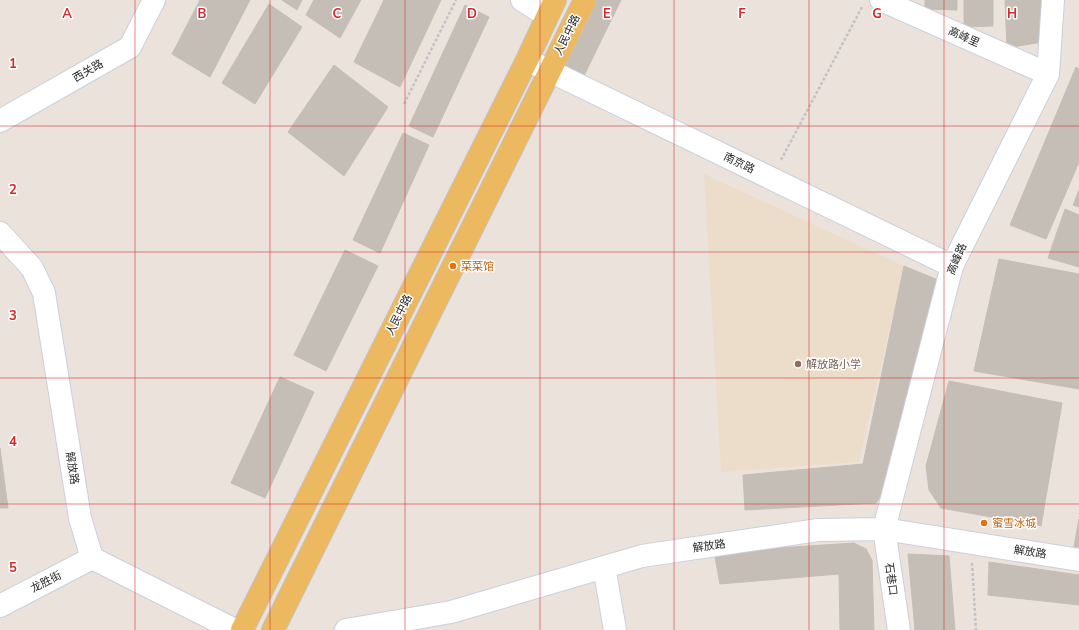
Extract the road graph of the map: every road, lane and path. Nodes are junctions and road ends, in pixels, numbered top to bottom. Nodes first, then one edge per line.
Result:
1 (154, 0) edge
2 (456, 0) edge
3 (522, 0) edge
4 (585, 0) edge
5 (866, 0) edge
6 (881, 0) edge
7 (1054, 0) edge
8 (551, 8) edge
9 (527, 60) junction
10 (550, 71) junction
11 (1048, 74) junction
12 (404, 104) dead end
13 (0, 121) edge
14 (771, 178) junction
15 (0, 233) edge
16 (952, 266) junction
17 (884, 529) junction
18 (971, 543) junction
19 (92, 558) junction
20 (1079, 560) edge
21 (604, 567) junction
22 (0, 606) edge
23 (235, 630) edge
24 (242, 630) edge
25 (273, 630) edge
26 (346, 630) edge
27 (615, 630) edge
28 (899, 630) edge
29 (976, 630) edge

1 - 13 street, 西关路
2 - 12 path
3 - 8 street
4 - 10 main road, 人民中路
5 - 14 path
6 - 11 street, 高峰里
7 - 11 street, 高峰路
8 - 9 main road, 人民中路
9 - 10 street, 南京路
9 - 24 main road, 人民中路
10 - 14 street, 南京路
10 - 25 main road, 人民中路
11 - 16 street, 高峰路
14 - 16 street, 南京路
15 - 19 street, 解放路
16 - 17 street, 高峰路
17 - 18 street, 解放路
17 - 21 street, 解放路
17 - 28 street, 石巷口
18 - 20 street, 解放路
18 - 29 path
19 - 22 street, 龙胜街
19 - 23 street
21 - 26 street, 解放路
21 - 27 street

